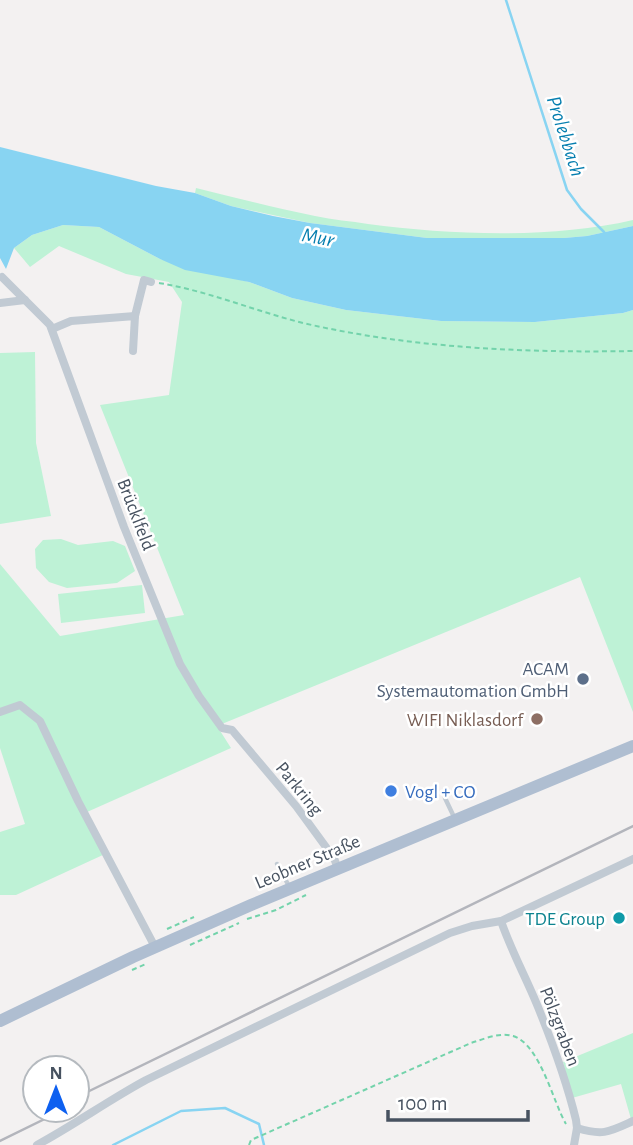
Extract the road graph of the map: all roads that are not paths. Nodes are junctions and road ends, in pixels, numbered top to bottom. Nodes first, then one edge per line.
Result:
1 (2, 276) dead end
2 (151, 282) road end
3 (25, 300) junction
4 (0, 303) edge
5 (135, 316) junction
6 (52, 329) junction
7 (133, 351) dead end
8 (0, 712) edge
9 (232, 730) joint
10 (633, 746) edge
11 (445, 798) dead end
12 (456, 821) junction
13 (633, 859) edge
14 (277, 864) dead end
15 (338, 869) junction
16 (290, 889) junction
17 (502, 922) junction
18 (155, 947) junction
19 (0, 1021) edge
20 (633, 1121) edge
21 (577, 1128) junction
22 (37, 1145) edge
23 (574, 1145) edge

1 - 3 street, Brücklfeld
2 - 5 street
3 - 4 street
3 - 6 street, Brücklfeld
5 - 6 street
5 - 7 street
6 - 9 street, Brücklfeld
8 - 18 street
9 - 15 street, Parkring
10 - 12 main road, Leobner Straße
11 - 12 lane
12 - 15 main road, Leobner Straße
13 - 17 street
14 - 16 lane
15 - 16 main road, Leobner Straße
16 - 18 main road, Leobner Straße
17 - 21 street, Pölzgraben
17 - 22 street
18 - 19 main road, Leobner Straße
20 - 21 street
21 - 23 street, Pölzgraben

